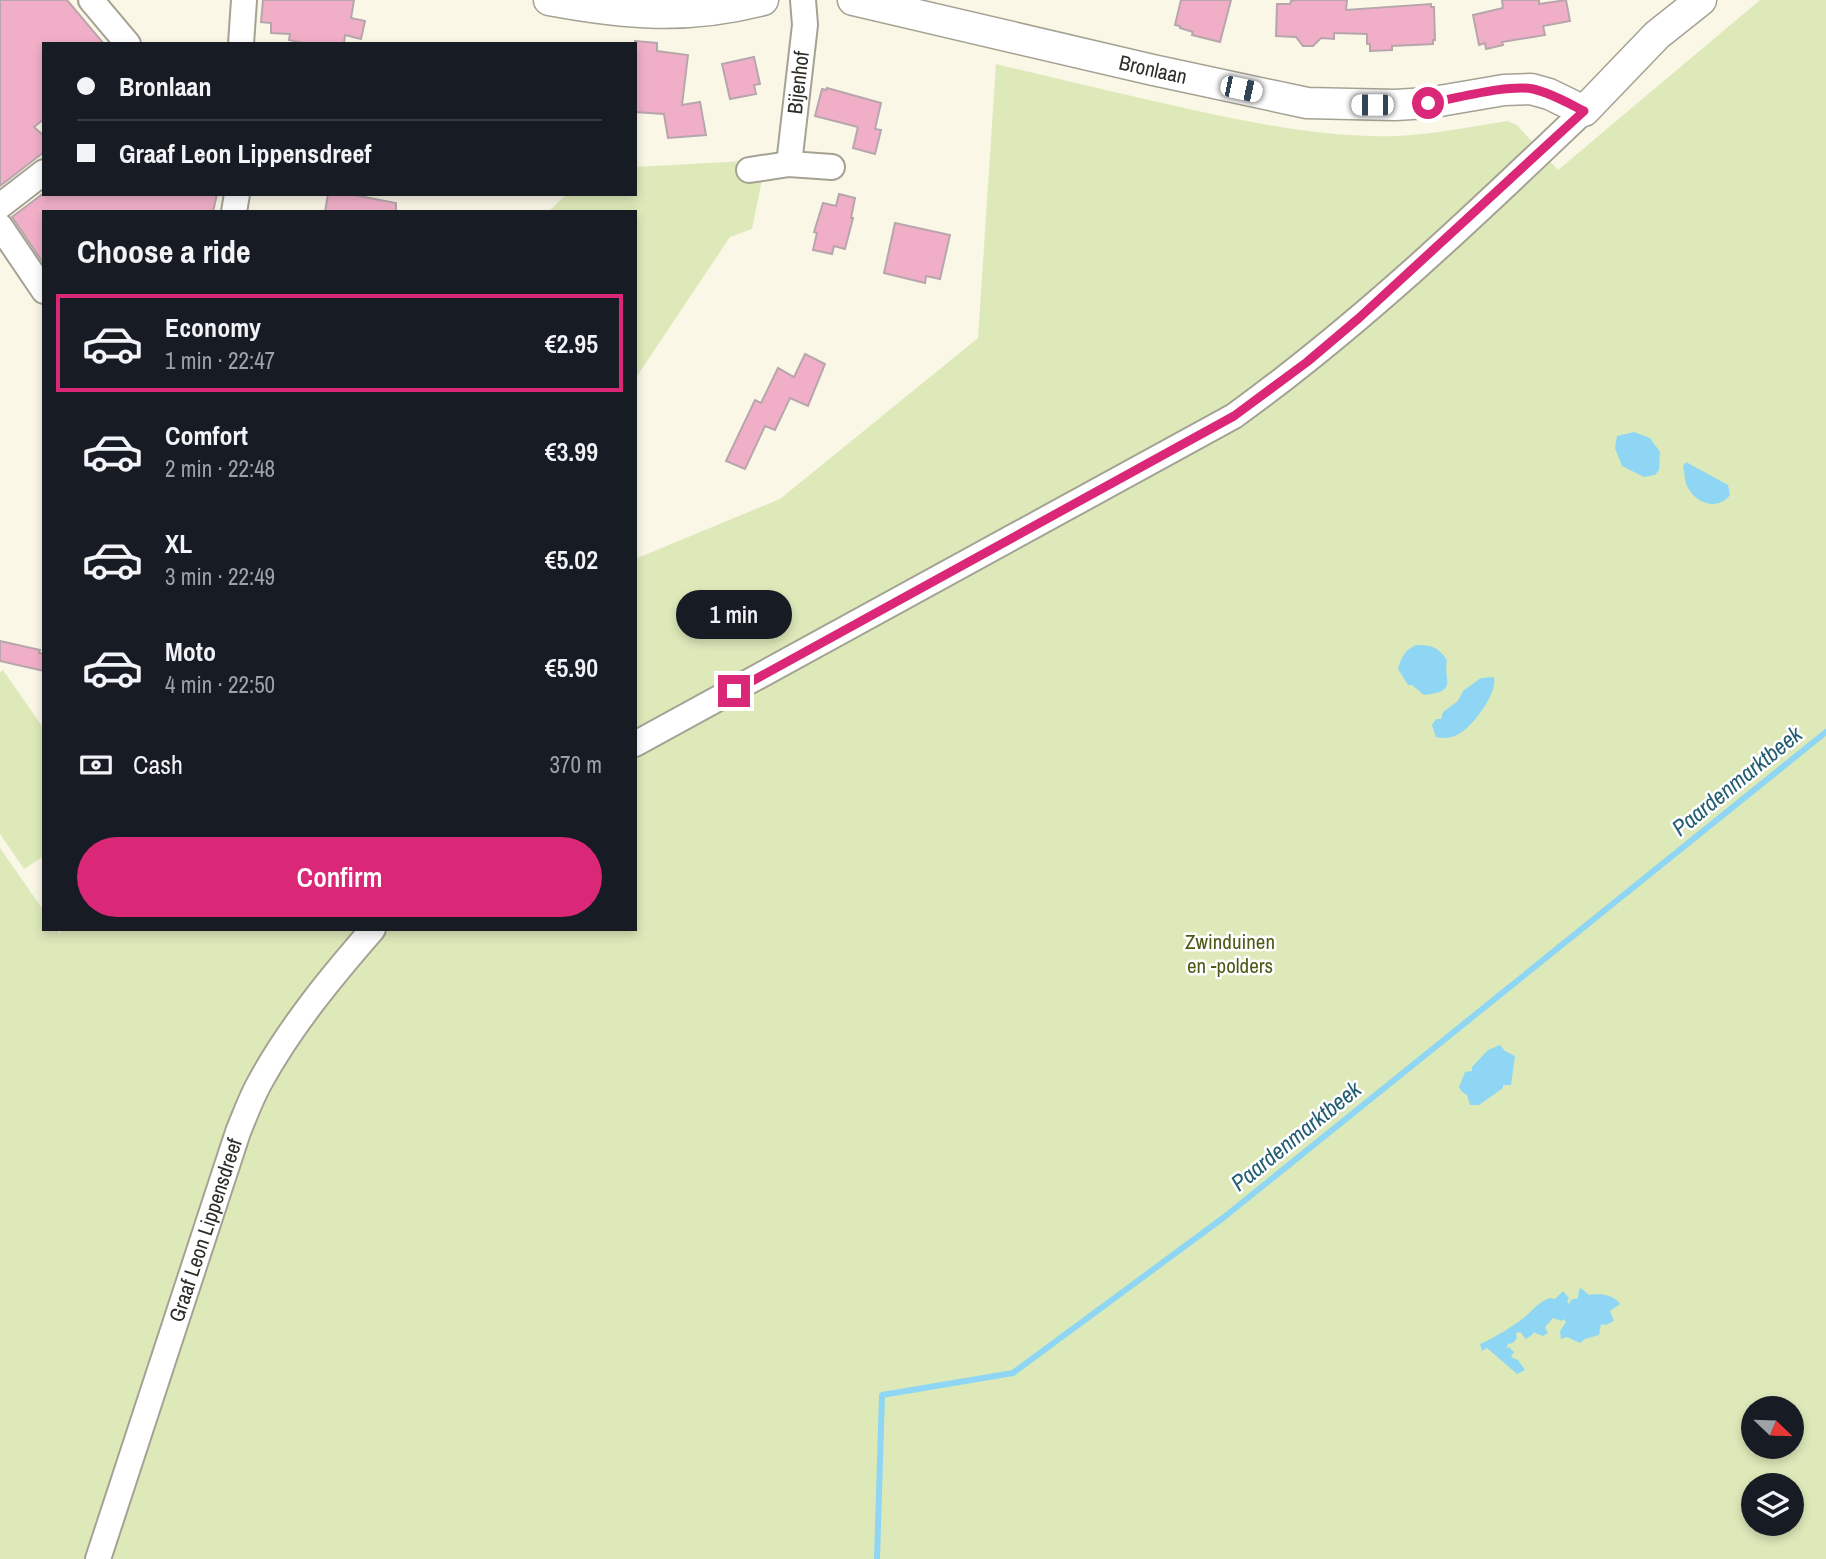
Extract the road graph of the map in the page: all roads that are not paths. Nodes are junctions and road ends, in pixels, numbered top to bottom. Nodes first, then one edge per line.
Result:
1 (90, 0) edge
2 (244, 0) edge
3 (548, 0) edge
4 (763, 0) edge
5 (803, 0) edge
6 (853, 0) edge
7 (1701, 0) edge
8 (652, 6) edge
9 (126, 42) edge
10 (241, 42) edge
11 (1584, 111) junction
12 (789, 164) junction
13 (832, 167) dead end
14 (749, 170) dead end
15 (42, 174) edge
16 (0, 206) edge
17 (0, 226) edge
18 (42, 288) edge
19 (637, 743) edge
20 (371, 931) edge
21 (98, 1559) edge

1 - 9 street
2 - 10 street
3 - 8 street
4 - 8 street
5 - 12 street, Bijenhof
6 - 11 street, Bronlaan
7 - 11 street
11 - 19 street
12 - 13 street
12 - 14 street
15 - 16 street
17 - 18 street
20 - 21 street, Graaf Leon Lippensdreef

